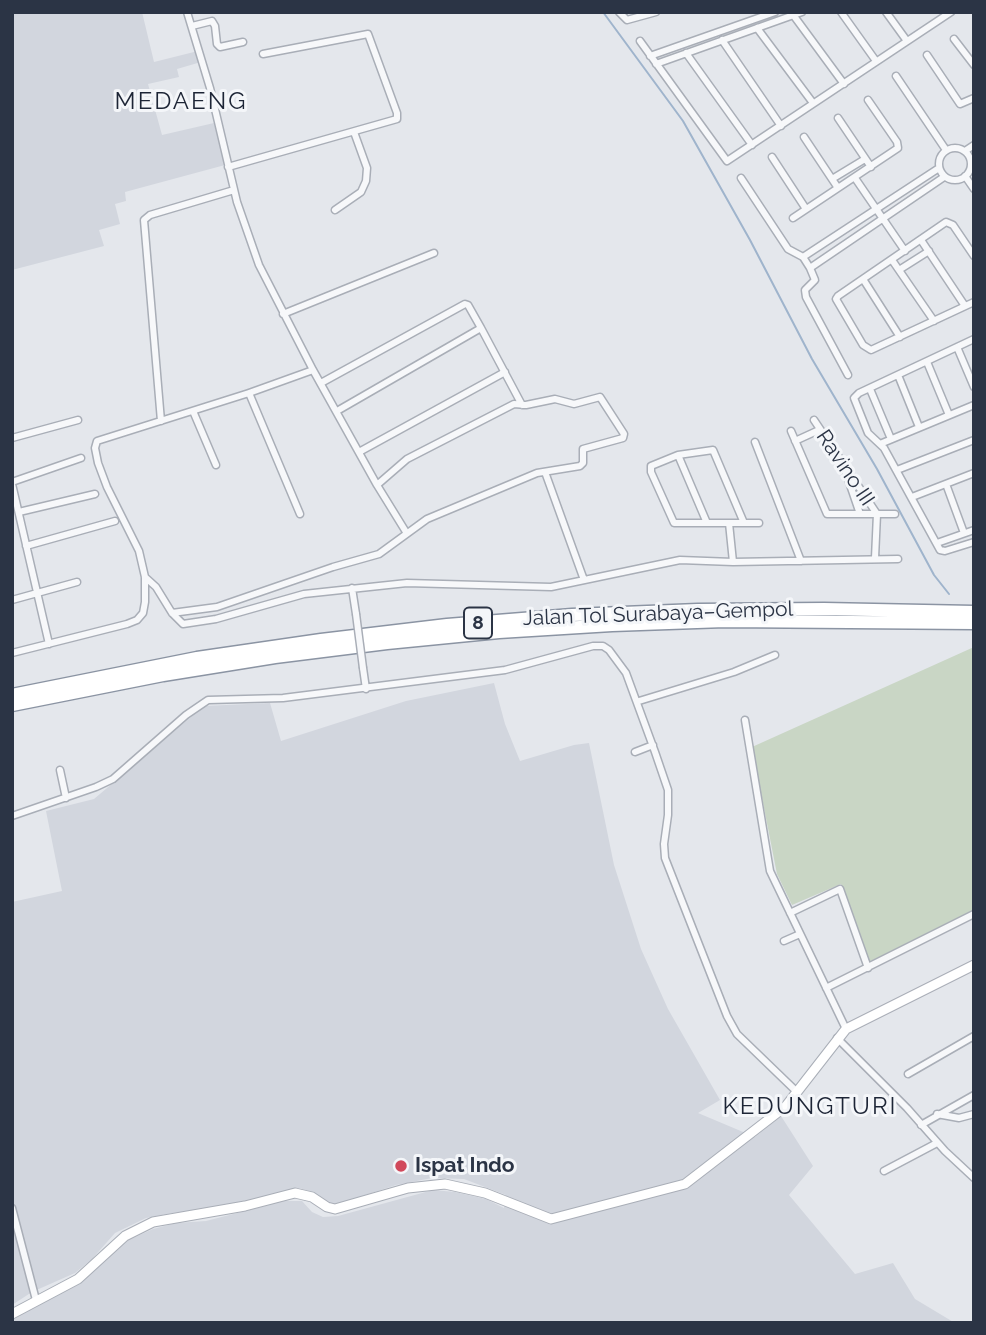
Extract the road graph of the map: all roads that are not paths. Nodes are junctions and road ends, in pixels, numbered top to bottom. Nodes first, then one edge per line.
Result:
1 (187, 12) edge
2 (619, 12) edge
3 (656, 12) edge
4 (775, 12) edge
5 (802, 12) edge
6 (841, 12) edge
7 (886, 12) edge
8 (933, 12) edge
9 (951, 12) edge
10 (792, 14) edge
11 (939, 20) junction
12 (192, 26) junction
13 (757, 28) junction
14 (954, 38) dead end
15 (722, 40) junction
16 (640, 41) dead end
17 (907, 41) junction
18 (243, 42) dead end
19 (964, 48) junction
20 (974, 52) edge
21 (686, 53) junction
22 (263, 54) dead end
23 (927, 55) dead end
24 (650, 56) junction
25 (876, 61) junction
26 (656, 64) junction
27 (974, 65) edge
28 (896, 76) dead end
29 (844, 84) junction
30 (974, 98) edge
31 (868, 100) dead end
32 (813, 103) junction
33 (838, 118) dead end
34 (781, 126) junction
35 (354, 132) junction
36 (804, 137) dead end
37 (752, 145) junction
38 (974, 145) edge
39 (946, 150) junction
40 (965, 151) junction
41 (772, 157) dead end
42 (972, 158) edge
43 (865, 159) junction
44 (228, 167) junction
45 (871, 167) junction
46 (939, 168) junction
47 (965, 176) junction
48 (944, 177) junction
49 (741, 178) dead end
50 (855, 178) junction
51 (832, 179) junction
52 (838, 188) junction
53 (974, 189) edge
54 (234, 190) junction
55 (806, 209) junction
56 (876, 209) junction
57 (335, 211) dead end
58 (793, 218) dead end
59 (883, 219) junction
60 (921, 240) junction
61 (905, 251) junction
62 (929, 251) junction
63 (435, 253) dead end
64 (974, 256) edge
65 (803, 257) junction
66 (892, 260) junction
67 (810, 268) junction
68 (899, 270) junction
69 (863, 279) junction
70 (974, 302) edge
71 (965, 306) junction
72 (283, 314) junction
73 (934, 321) junction
74 (481, 328) junction
75 (900, 337) junction
76 (974, 339) edge
77 (957, 347) junction
78 (927, 362) junction
79 (313, 370) junction
80 (505, 372) junction
81 (848, 375) dead end
82 (898, 375) junction
83 (321, 383) junction
84 (974, 387) edge
85 (870, 389) junction
86 (249, 393) junction
87 (522, 405) junction
88 (974, 405) edge
89 (193, 411) junction
90 (337, 411) junction
91 (949, 415) junction
92 (78, 420) dead end
93 (814, 420) dead end
94 (161, 421) junction
95 (919, 427) junction
96 (819, 430) junction
97 (791, 431) dead end
98 (12, 438) edge
99 (891, 439) junction
100 (974, 440) edge
101 (795, 441) junction
102 (755, 442) dead end
103 (880, 444) junction
104 (359, 452) junction
105 (678, 456) junction
106 (81, 458) dead end
107 (216, 465) dead end
108 (843, 465) junction
109 (897, 470) junction
110 (545, 472) junction
111 (974, 473) edge
112 (12, 483) edge
113 (946, 484) junction
114 (377, 485) junction
115 (95, 494) dead end
116 (912, 496) junction
117 (300, 514) dead end
118 (860, 514) junction
119 (877, 514) junction
120 (895, 514) dead end
121 (17, 516) edge
122 (115, 521) dead end
123 (707, 523) junction
124 (729, 523) junction
125 (744, 523) junction
126 (759, 523) dead end
127 (974, 530) edge
128 (406, 533) junction
129 (964, 533) junction
130 (974, 542) edge
131 (937, 543) junction
132 (26, 546) junction
133 (875, 558) junction
134 (898, 559) dead end
135 (801, 561) junction
136 (733, 562) junction
137 (145, 577) junction
138 (584, 580) junction
139 (77, 582) dead end
140 (352, 588) junction
141 (37, 593) junction
142 (12, 600) edge
143 (974, 612) edge
144 (172, 613) junction
145 (974, 624) edge
146 (49, 644) junction
147 (12, 653) edge
148 (775, 656) dead end
149 (366, 689) junction
150 (12, 695) edge
151 (639, 701) junction
152 (12, 705) edge
153 (745, 720) dead end
154 (653, 745) junction
155 (635, 752) dead end
156 (60, 770) dead end
157 (66, 798) junction
158 (12, 816) edge
159 (790, 913) junction
160 (974, 914) edge
161 (800, 934) junction
162 (784, 940) dead end
163 (974, 965) edge
164 (868, 968) junction
165 (826, 988) junction
166 (846, 1029) junction
167 (974, 1036) edge
168 (837, 1038) junction
169 (908, 1074) dead end
170 (796, 1091) junction
171 (974, 1095) edge
172 (937, 1114) junction
173 (974, 1114) edge
174 (922, 1125) junction
175 (937, 1143) junction
176 (884, 1171) dead end
177 (974, 1178) edge
178 (12, 1208) edge
179 (36, 1300) junction
180 (12, 1314) edge

1 - 12 street
2 - 3 street
4 - 24 street
5 - 10 street
6 - 25 street
7 - 17 street
8 - 11 street
9 - 11 street
10 - 13 street
10 - 29 street
11 - 17 street
12 - 18 street
12 - 44 street
13 - 15 street
13 - 32 street
14 - 19 street
15 - 21 street
15 - 34 street
16 - 24 street
17 - 25 street
19 - 20 street
19 - 27 street
21 - 26 street
21 - 37 street
22 - 35 street
23 - 30 street
24 - 26 street
25 - 29 street
26 - 37 street
28 - 39 street
29 - 32 street
31 - 45 street
32 - 34 street
33 - 43 street
34 - 37 street
35 - 44 street
35 - 57 street
36 - 51 street
38 - 40 street
39 - 40 street
39 - 46 street
40 - 42 street
41 - 55 street
42 - 47 street
43 - 45 street
43 - 51 street
44 - 54 street
45 - 50 street
46 - 48 street
46 - 56 street
47 - 48 street
47 - 53 street
48 - 59 street
49 - 65 street
50 - 52 street
50 - 56 street
51 - 52 street
52 - 55 street
54 - 72 street
54 - 94 street
55 - 58 street
56 - 59 street
56 - 65 street
59 - 61 street
59 - 67 street
60 - 61 street
60 - 62 street
60 - 64 street
61 - 66 street
62 - 68 street
62 - 71 street
63 - 72 street
65 - 67 street
66 - 68 street
66 - 69 street
67 - 81 street
68 - 73 street
69 - 75 street
69 - 75 street
70 - 71 street
71 - 73 street
72 - 79 street
73 - 75 street
74 - 80 street
74 - 83 street
74 - 90 street
76 - 77 street
77 - 78 street
77 - 84 street
78 - 82 street
78 - 91 street
79 - 83 street
79 - 86 street
80 - 87 street
80 - 104 street
82 - 85 street
82 - 95 street
83 - 90 street
85 - 99 street
85 - 103 street
86 - 89 street
86 - 117 street
87 - 110 street
87 - 114 street
88 - 91 street
89 - 94 street
89 - 107 street
90 - 104 street
91 - 95 street
92 - 98 street
93 - 96 street, Ravino III
94 - 137 street
95 - 99 street
96 - 101 street
96 - 108 street, Ravino III
97 - 101 street
99 - 103 street
100 - 109 street
101 - 118 street
102 - 135 street
103 - 109 street
104 - 114 street
105 - 123 street
105 - 123 street
105 - 125 street
106 - 112 street
108 - 118 street
108 - 119 street, Ravino III
109 - 116 street
110 - 128 street
110 - 138 street
111 - 113 street
112 - 121 street
113 - 116 street
113 - 129 street
114 - 128 street
115 - 121 street
116 - 131 street
118 - 119 street
119 - 120 street
119 - 133 street, Ravino III
121 - 132 street
122 - 132 street
123 - 124 street
124 - 125 street
124 - 136 street
125 - 126 street
127 - 129 street
128 - 144 street
129 - 131 street
130 - 131 street
132 - 141 street
133 - 134 street
133 - 135 street
135 - 136 street
136 - 138 street
137 - 144 street
137 - 146 street
138 - 140 street
139 - 141 street
140 - 144 street
140 - 149 street, bridge
141 - 142 street
141 - 146 street
143 - 150 highway, Jalan Tol Surabaya–Gempol / 8
145 - 152 highway, Jalan Tol Surabaya–Gempol / 8
146 - 147 street
148 - 151 street
149 - 151 street
149 - 157 street
151 - 154 street
153 - 159 street
154 - 155 street
154 - 170 street
156 - 157 street
157 - 158 street
159 - 161 street
159 - 164 street
160 - 164 street
161 - 162 street
161 - 165 street
163 - 166 street
164 - 165 street
165 - 166 street
166 - 168 street
167 - 169 street
168 - 170 street
168 - 174 street
170 - 179 street
171 - 172 street
172 - 173 street
172 - 174 street
174 - 175 street
175 - 176 street
175 - 177 street
178 - 179 street
179 - 180 street

